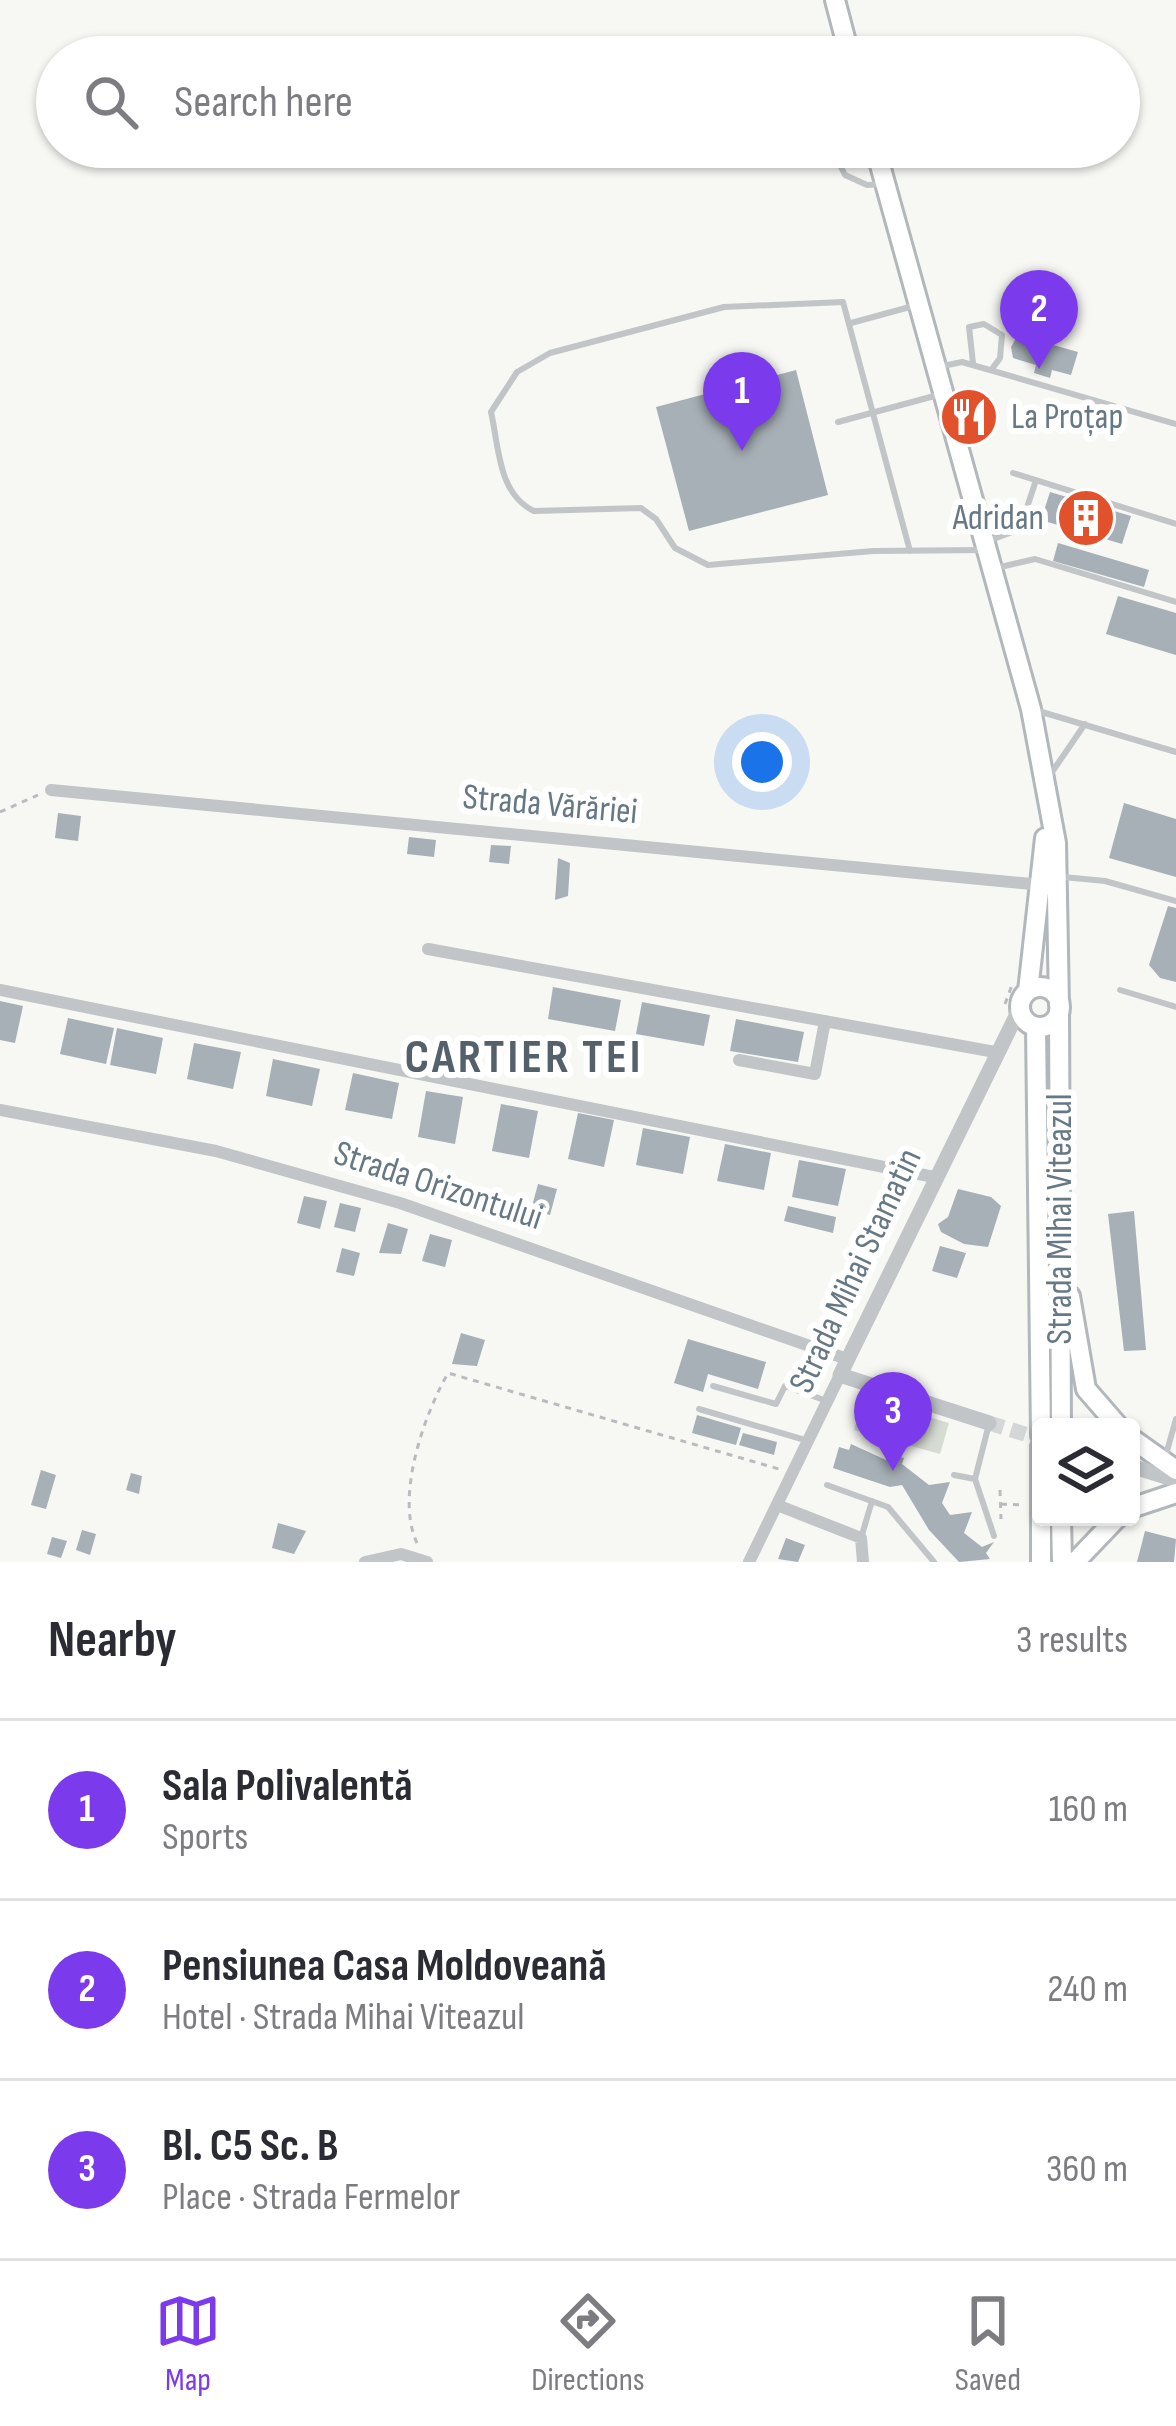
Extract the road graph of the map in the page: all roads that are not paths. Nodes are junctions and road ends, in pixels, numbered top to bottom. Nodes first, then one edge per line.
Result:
1 (835, 0) edge
2 (844, 36) edge
3 (842, 168) edge
4 (881, 168) edge
5 (885, 184) junction
6 (918, 304) junction
7 (851, 323) junction
8 (973, 364) junction
9 (935, 368) junction
10 (992, 369) junction
11 (942, 394) junction
12 (873, 412) junction
13 (838, 422) dead end
14 (1176, 424) edge
15 (1013, 473) dead end
16 (1036, 480) junction
17 (1176, 524) edge
18 (910, 551) junction
19 (988, 554) junction
20 (1176, 602) edge
21 (1031, 709) junction
22 (1085, 724) junction
23 (1176, 752) edge
24 (1046, 783) junction
25 (51, 790) road end
26 (1051, 881) junction
27 (1176, 901) edge
28 (428, 949) dead end
29 (0, 989) edge
30 (1120, 990) dead end
31 (1021, 993) junction
32 (1176, 1006) edge
33 (1059, 1008) junction
34 (825, 1021) junction
35 (1036, 1027) junction
36 (999, 1044) junction
37 (739, 1060) dead end
38 (0, 1109) edge
39 (934, 1177) junction
40 (1060, 1241) junction
41 (844, 1367) junction
42 (713, 1386) dead end
43 (827, 1401) junction
44 (699, 1409) dead end
45 (1041, 1418) edge
46 (1061, 1418) edge
47 (1110, 1418) edge
48 (1176, 1419) edge
49 (989, 1423) joint
50 (808, 1441) junction
51 (1140, 1444) edge
52 (1170, 1466) edge
53 (1140, 1469) edge
54 (954, 1474) dead end
55 (975, 1479) junction
56 (1176, 1480) edge
57 (827, 1485) dead end
58 (1176, 1493) edge
59 (872, 1501) junction
60 (777, 1505) junction
61 (1140, 1505) edge
62 (1041, 1526) edge
63 (1061, 1526) edge
64 (1109, 1526) edge
65 (994, 1536) dead end
66 (861, 1538) junction
67 (424, 1556) edge
68 (365, 1562) edge
69 (749, 1562) edge
70 (862, 1562) edge
71 (934, 1562) edge
72 (1041, 1562) edge
73 (1062, 1562) edge
74 (1075, 1562) edge

1 - 2 main road
3 - 5 lane
4 - 5 main road, Strada Mihai Viteazul
5 - 6 main road, Strada Mihai Viteazul
6 - 7 lane
6 - 9 main road, Strada Mihai Viteazul
7 - 12 lane
7 - 18 lane
8 - 9 lane
8 - 10 lane
8 - 10 lane
9 - 11 main road, Strada Mihai Viteazul
10 - 14 lane
11 - 12 lane
11 - 19 main road, Strada Mihai Viteazul
12 - 13 lane
12 - 18 lane
15 - 16 lane
16 - 17 lane
16 - 19 lane
18 - 19 lane
19 - 20 lane
19 - 21 main road, Strada Mihai Viteazul
21 - 22 lane
21 - 24 main road, Strada Mihai Viteazul
22 - 23 lane
22 - 24 lane
24 - 26 main road, Strada Mihai Viteazul
25 - 26 street, Strada Vărăriei
26 - 27 lane
26 - 31 main road, Strada Mihai Viteazul
26 - 33 main road, Strada Mihai Viteazul
28 - 34 street
29 - 39 street
30 - 32 lane
31 - 33 main road
31 - 35 main road
31 - 36 street, Strada Mihai Stamatin
33 - 35 main road
33 - 40 main road, Strada Mihai Viteazul
34 - 36 street
34 - 37 street
35 - 45 main road, Strada Mihai Viteazul
36 - 39 street, Strada Mihai Stamatin
38 - 41 street, Strada Orizontului
39 - 41 street, Strada Mihai Stamatin
40 - 46 main road, Strada Mihai Viteazul
40 - 47 main road
41 - 43 street, Strada Mihai Stamatin
41 - 49 street
42 - 43 lane
43 - 50 street, Strada Mihai Stamatin
44 - 50 lane
48 - 52 lane
49 - 55 lane
50 - 60 street, Strada Mihai Stamatin
51 - 52 main road
53 - 56 street
54 - 55 lane
55 - 65 lane
57 - 59 lane
58 - 61 main road
59 - 66 lane
59 - 71 lane
60 - 66 street
60 - 69 street, Strada Mihai Stamatin
62 - 72 main road
63 - 73 main road
64 - 74 main road
66 - 70 street
67 - 68 street

